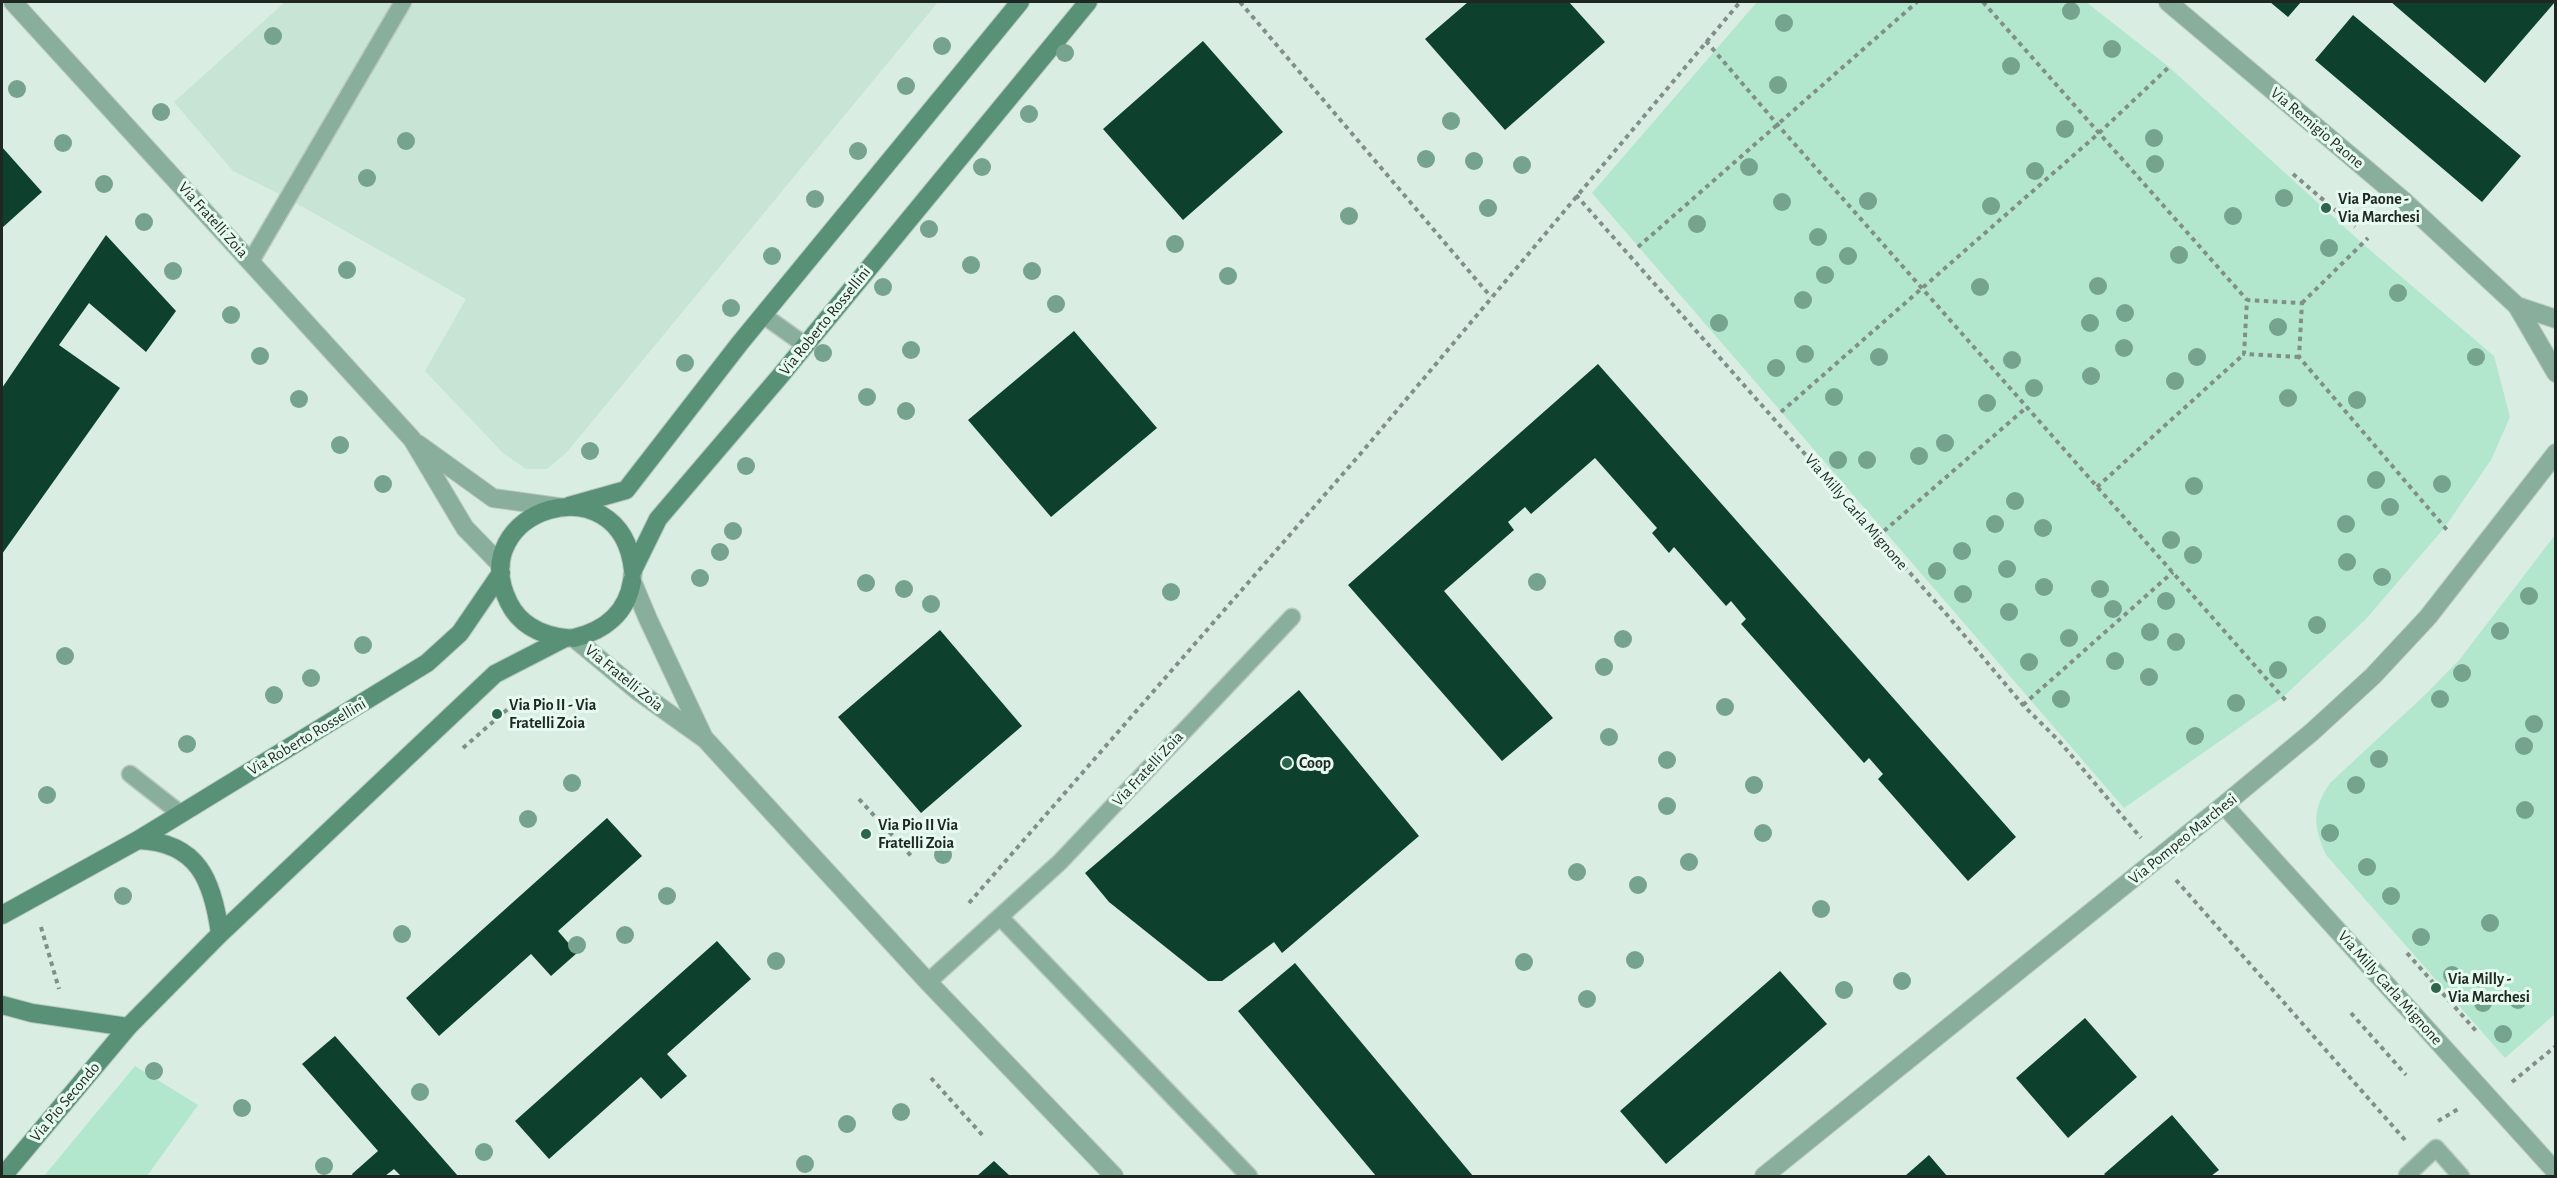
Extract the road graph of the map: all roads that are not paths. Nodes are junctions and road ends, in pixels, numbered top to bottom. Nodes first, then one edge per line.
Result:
1 (13, 2) edge
2 (403, 2) edge
3 (1020, 2) edge
4 (1088, 2) edge
5 (2168, 2) edge
6 (250, 261) junction
7 (2517, 306) junction
8 (763, 315) junction
9 (2556, 319) edge
10 (805, 345) junction
11 (2556, 373) edge
12 (412, 439) junction
13 (2556, 453) edge
14 (564, 506) junction
15 (501, 569) junction
16 (633, 576) junction
17 (1292, 617) dead end
18 (569, 638) junction
19 (705, 740) junction
20 (130, 774) dead end
21 (2224, 806) junction
22 (181, 814) junction
23 (138, 840) junction
24 (2, 915) edge
25 (1000, 917) junction
26 (220, 934) junction
27 (928, 982) junction
28 (2, 1005) edge
29 (128, 1027) junction
30 (2556, 1172) edge
31 (2407, 1175) dead end
32 (3, 1176) edge
33 (1114, 1176) edge
34 (1249, 1176) edge
35 (1764, 1176) edge
36 (2461, 1176) edge

1 - 6 street, Via Fratelli Zoia
2 - 6 lane
3 - 8 street, Via Roberto Rossellini
4 - 10 street, Via Roberto Rossellini
5 - 7 street, Via Remigio Paone
6 - 12 street, Via Fratelli Zoia
7 - 9 street
7 - 11 street
8 - 10 lane
8 - 14 street, Via Roberto Rossellini
10 - 16 street, Via Roberto Rossellini
12 - 14 street, Via Fratelli Zoia
12 - 15 street, Via Fratelli Zoia
13 - 21 street, Via Pompeo Marchesi
14 - 15 street, Via Roberto Rossellini
14 - 16 street, Via Fratelli Zoia
15 - 18 street, Via Fratelli Zoia
15 - 22 street, Via Roberto Rossellini
16 - 18 street, Via Roberto Rossellini
16 - 19 street, Via Fratelli Zoia
17 - 25 lane, Via Fratelli Zoia
18 - 19 street, Via Fratelli Zoia
18 - 26 street, Via Roberto Rossellini
19 - 27 street, Via Fratelli Zoia
20 - 22 lane
21 - 30 street, Via Milly Carla Mignone
21 - 35 street, Via Pompeo Marchesi
22 - 23 street, Via Roberto Rossellini
23 - 24 street, Via Roberto Rossellini
23 - 26 street
25 - 27 lane, Via Fratelli Zoia
25 - 34 lane
26 - 29 street, Via Roberto Rossellini
27 - 33 street, Via Fratelli Zoia
28 - 29 street
29 - 32 street, Via Pio Secondo
31 - 36 lane

